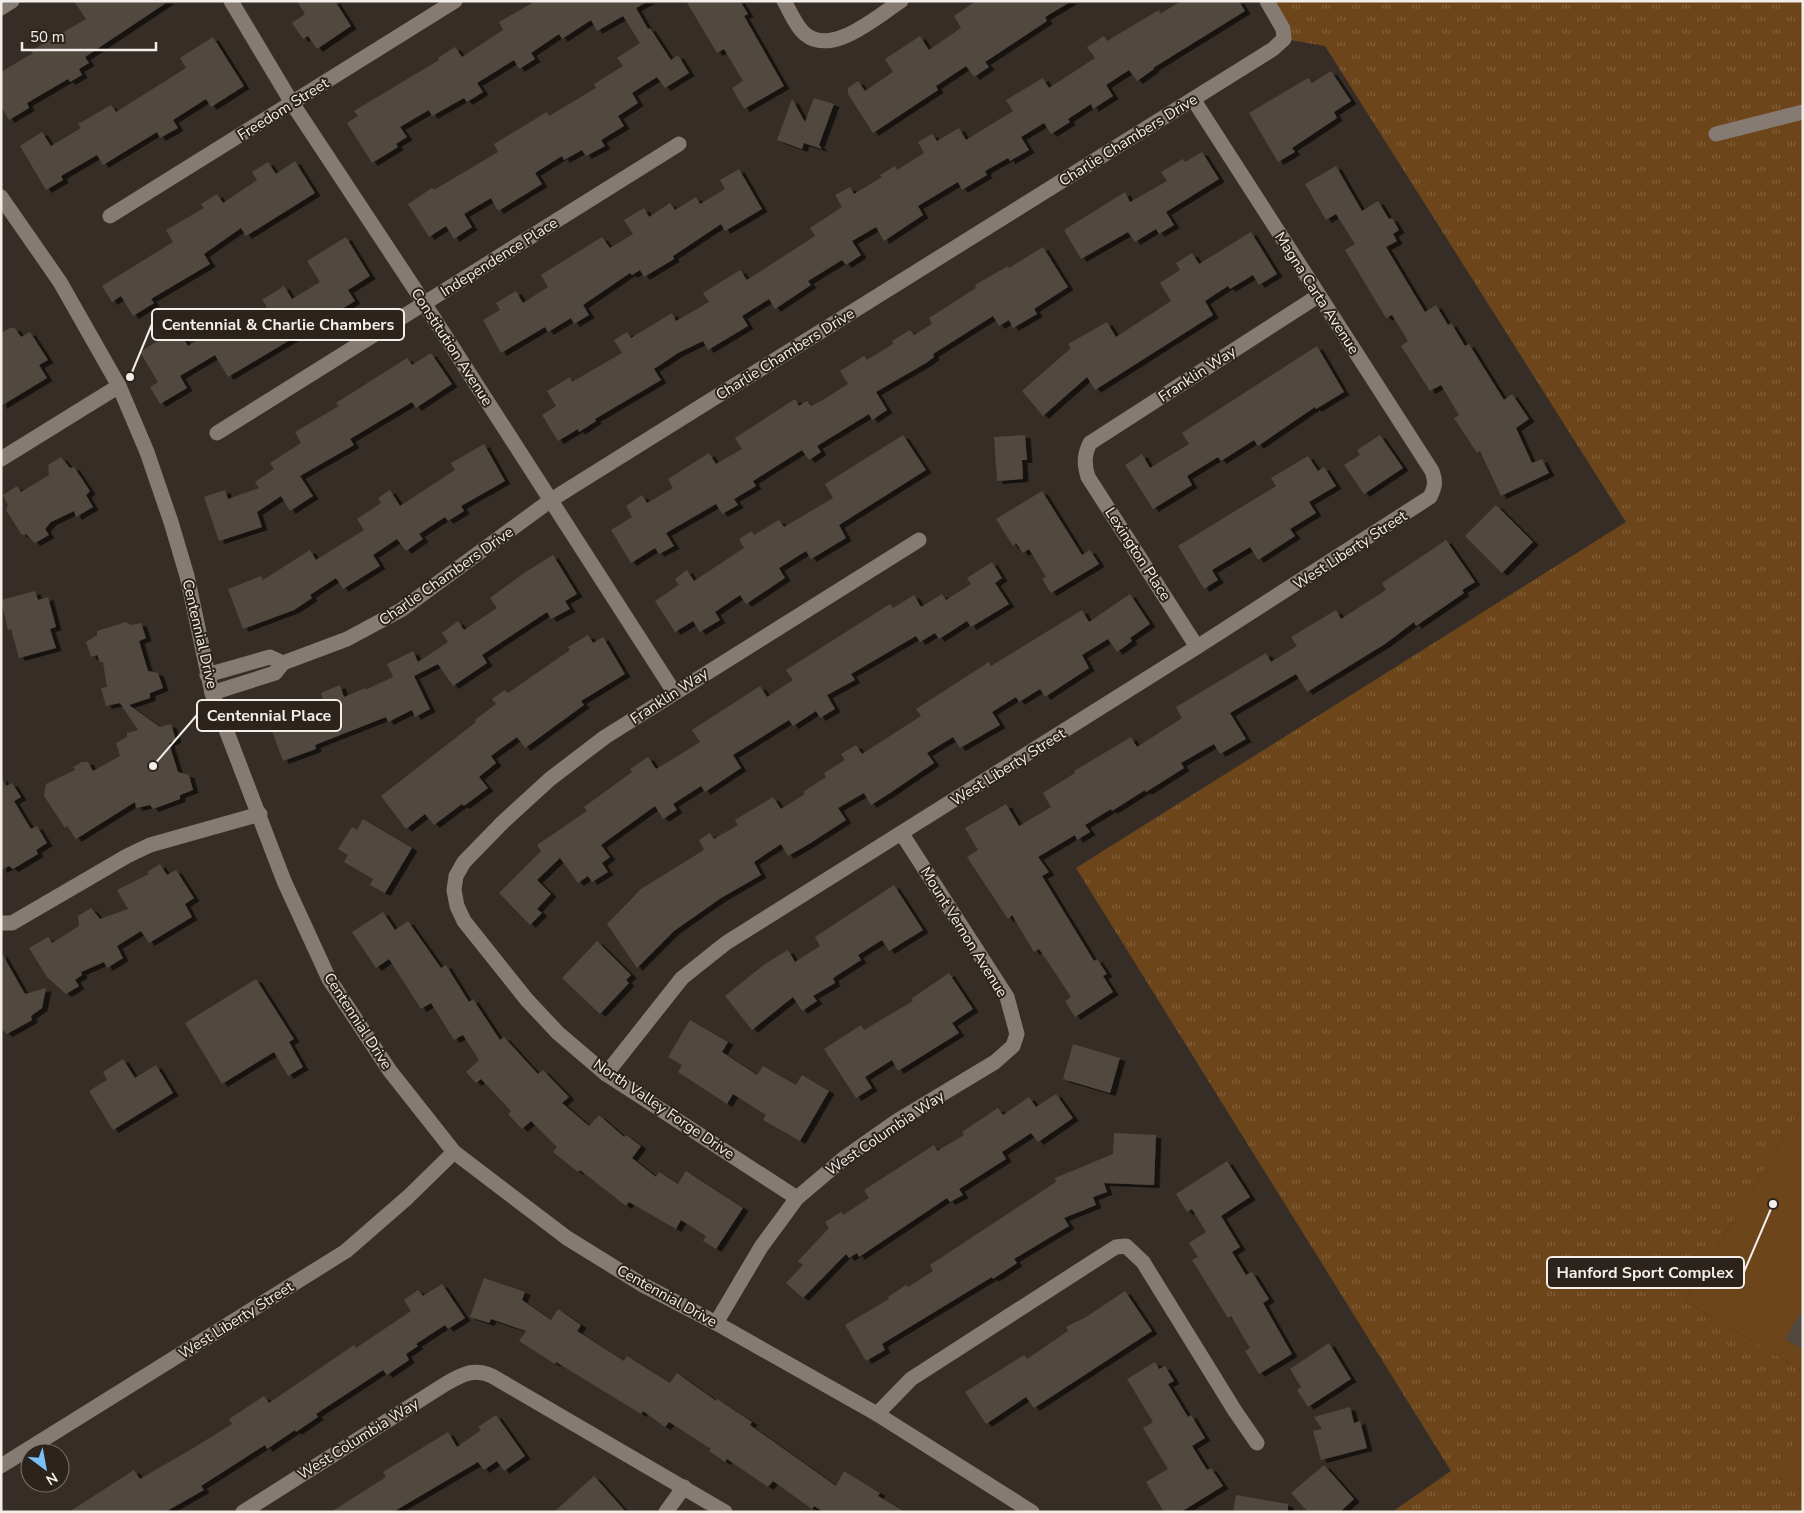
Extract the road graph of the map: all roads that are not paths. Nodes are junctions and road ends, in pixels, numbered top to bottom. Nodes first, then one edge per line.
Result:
1 (12, 1) edge
2 (231, 1) edge
3 (455, 1) edge
4 (784, 1) edge
5 (901, 1) edge
6 (1267, 1) edge
7 (1, 8) edge
8 (1193, 99) junction
9 (292, 103) junction
10 (1803, 112) edge
11 (1716, 134) dead end
12 (679, 144) dead end
13 (1, 197) edge
14 (110, 216) dead end
15 (1318, 296) junction
16 (424, 303) junction
17 (119, 386) junction
18 (217, 433) dead end
19 (1, 459) edge
20 (1084, 459) joint
21 (1434, 489) joint
22 (551, 500) junction
23 (919, 540) dead end
24 (1197, 647) junction
25 (283, 662) junction
26 (207, 675) junction
27 (212, 692) junction
28 (674, 692) junction
29 (260, 814) junction
30 (902, 834) junction
31 (454, 890) joint
32 (1, 922) edge
33 (1017, 1034) joint
34 (606, 1074) junction
35 (454, 1152) junction
36 (797, 1198) junction
37 (716, 1323) junction
38 (877, 1414) junction
39 (1257, 1443) dead end
40 (1, 1466) edge
41 (684, 1487) junction
42 (243, 1512) edge
43 (666, 1512) edge
44 (725, 1512) edge
45 (1032, 1512) edge

1 - 7 street
2 - 9 street, Constitution Avenue
3 - 9 street, Freedom Street
4 - 5 street
6 - 8 street, Charlie Chambers Drive
8 - 15 street, Magna Carta Avenue
8 - 22 street, Charlie Chambers Drive
9 - 14 street, Freedom Street
9 - 16 street, Constitution Avenue
10 - 11 street
12 - 16 street, Independence Place
13 - 17 street, Centennial Drive
15 - 20 street, Franklin Way
15 - 21 street, Magna Carta Avenue
16 - 18 street, Independence Place
16 - 22 street, Constitution Avenue
17 - 19 street
17 - 26 street, Centennial Drive
20 - 24 street, Lexington Place
21 - 24 street, West Liberty Street
22 - 25 street, Charlie Chambers Drive
22 - 28 street, Constitution Avenue
23 - 28 street, Franklin Way
24 - 30 street, West Liberty Street
25 - 26 street, Charlie Chambers Drive
25 - 27 street, Charlie Chambers Drive
26 - 27 street, Centennial Drive
27 - 29 street, Centennial Drive
28 - 31 street, Franklin Way
29 - 32 street
29 - 35 street, Centennial Drive
30 - 33 street, Mount Vernon Avenue
30 - 34 street, West Liberty Street
31 - 34 street, North Valley Forge Drive
33 - 36 street, West Columbia Way
34 - 36 street, North Valley Forge Drive
35 - 37 street, Centennial Drive
35 - 40 street, West Liberty Street
36 - 37 street, West Columbia Way
37 - 38 street, Centennial Drive
38 - 39 street
38 - 45 street, Centennial Drive
41 - 42 street, West Columbia Way
41 - 43 street
41 - 44 street

